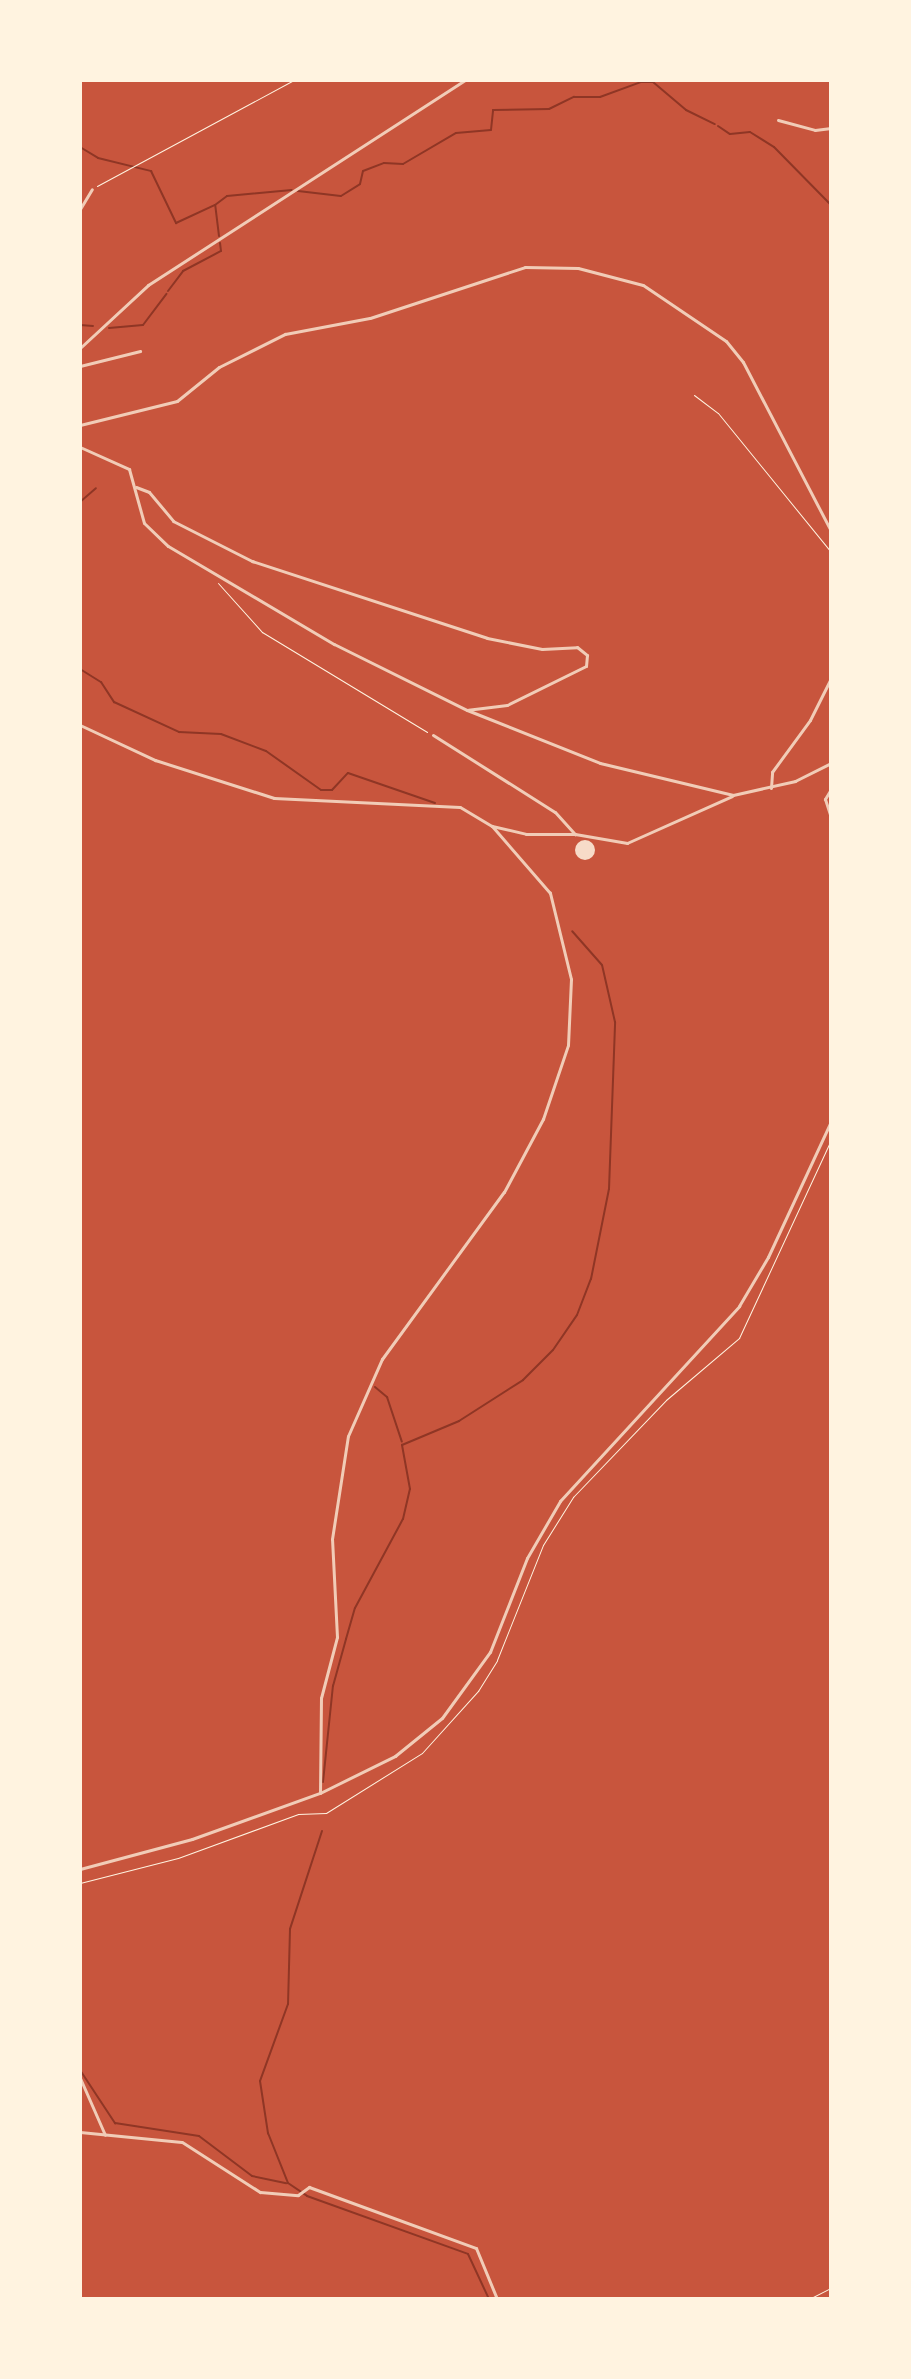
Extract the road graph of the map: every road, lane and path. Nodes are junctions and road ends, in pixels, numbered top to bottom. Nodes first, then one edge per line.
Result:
1 (294, 80) edge
2 (465, 80) edge
3 (778, 120) dead end
4 (831, 128) edge
5 (92, 189) joint
6 (80, 209) edge
7 (80, 348) edge
8 (140, 351) dead end
9 (80, 366) edge
10 (694, 395) dead end
11 (80, 425) edge
12 (80, 447) edge
13 (136, 487) junction
14 (831, 531) edge
15 (831, 552) edge
16 (215, 579) dead end
17 (831, 678) edge
18 (467, 710) junction
19 (80, 725) edge
20 (433, 735) joint
21 (831, 763) edge
22 (771, 788) junction
23 (831, 789) edge
24 (733, 795) junction
25 (831, 817) edge
26 (492, 826) junction
27 (575, 834) junction
28 (831, 1121) edge
29 (831, 1140) edge
30 (320, 1793) junction
31 (80, 1869) edge
32 (80, 1883) edge
33 (80, 2078) edge
34 (80, 2132) edge
35 (105, 2135) junction
36 (831, 2288) edge
37 (497, 2299) edge
38 (809, 2299) edge

1 - 5 path
2 - 7 street
3 - 4 street
5 - 6 street
8 - 9 street
10 - 15 path
11 - 14 street
12 - 13 street
13 - 18 street
13 - 18 street
16 - 20 path
17 - 22 street
18 - 24 street
19 - 26 street
20 - 27 street
21 - 22 street
22 - 24 street
23 - 25 street
24 - 27 street
26 - 27 street
26 - 30 street
28 - 30 street
29 - 32 path
30 - 31 street
33 - 35 street
34 - 35 street
35 - 37 street
36 - 38 path

